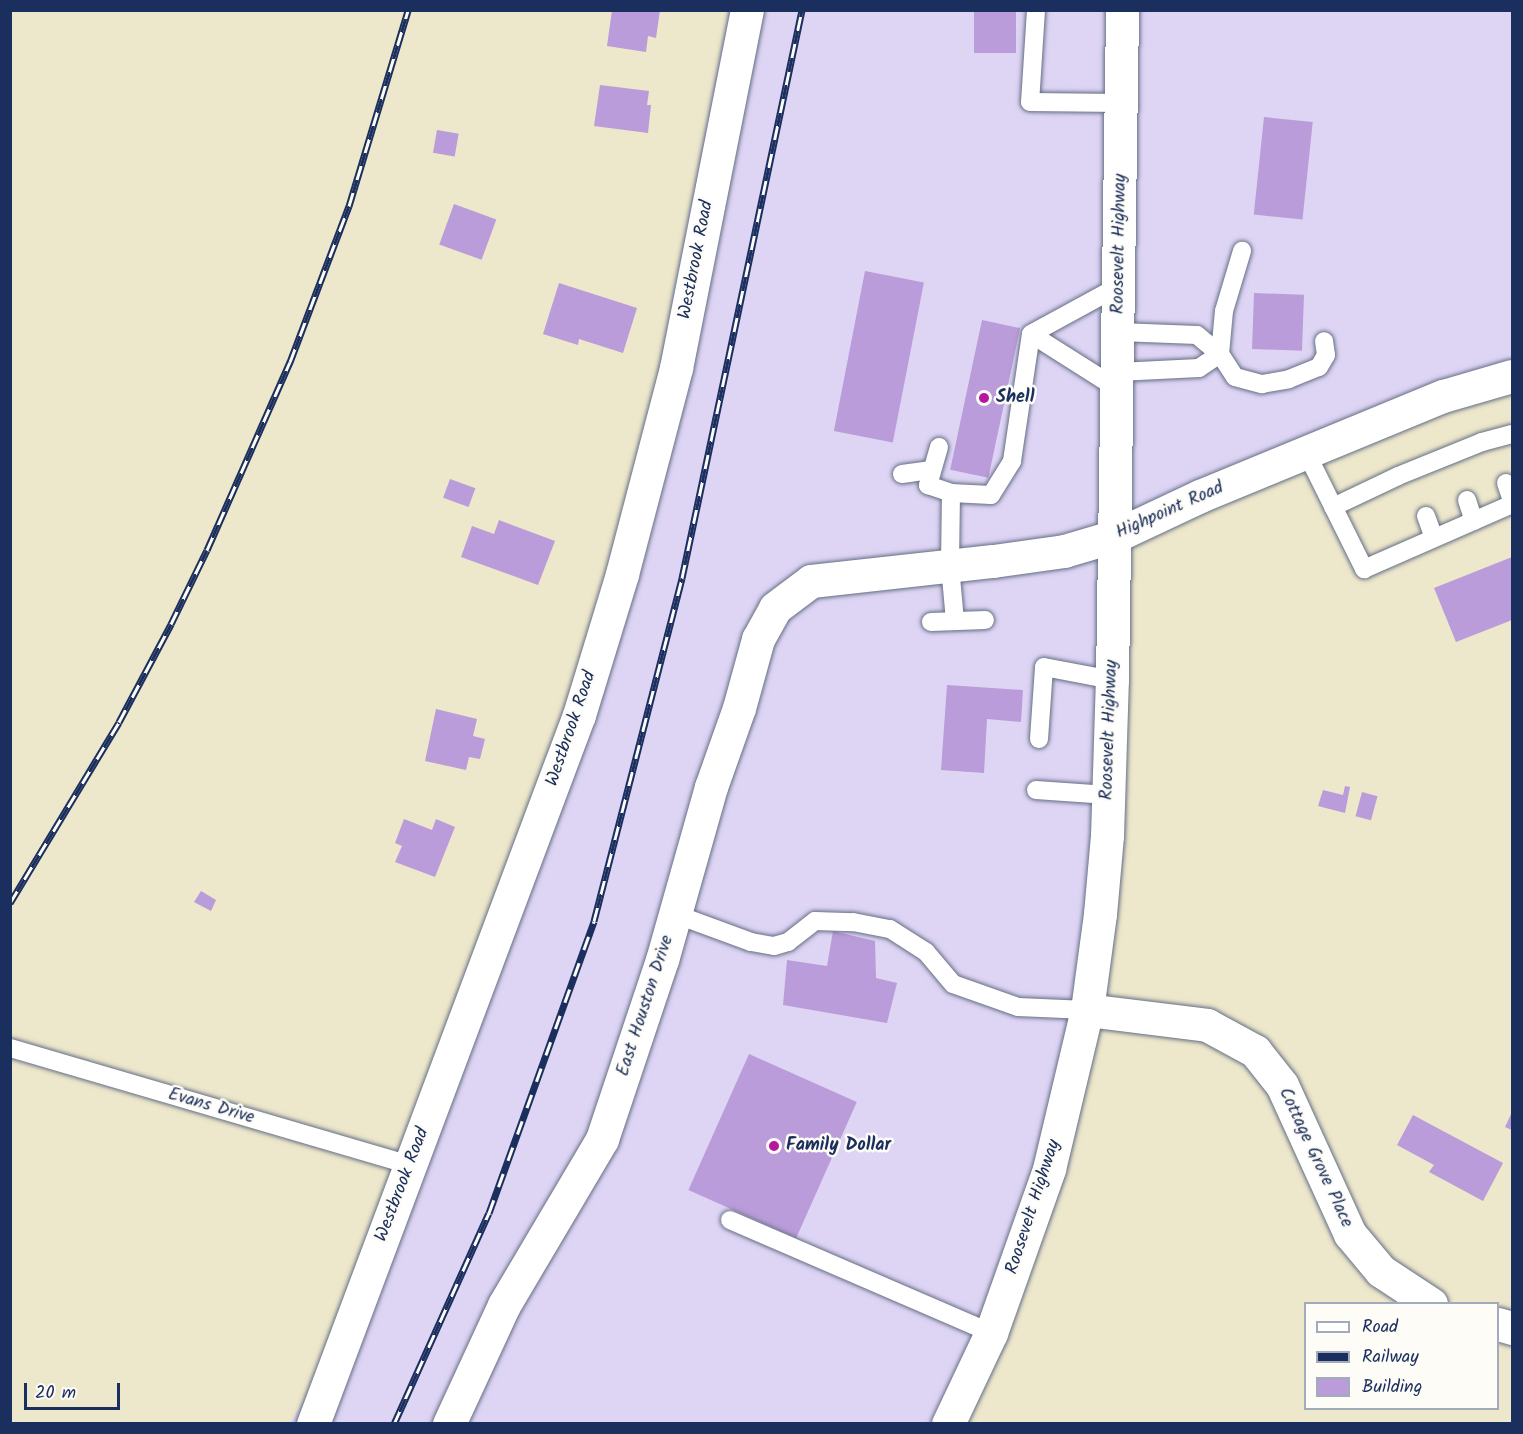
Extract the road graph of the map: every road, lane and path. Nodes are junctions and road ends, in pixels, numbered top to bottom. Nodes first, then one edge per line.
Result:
1 (747, 10) edge
2 (1035, 10) edge
3 (1122, 10) edge
4 (1121, 103) junction
5 (1242, 251) dead end
6 (1119, 286) junction
7 (1119, 332) junction
8 (1030, 334) junction
9 (1324, 341) dead end
10 (1220, 354) junction
11 (1512, 376) edge
12 (1118, 380) junction
13 (1512, 434) edge
14 (939, 447) dead end
15 (1306, 452) junction
16 (932, 470) junction
17 (902, 474) dead end
18 (1506, 483) dead end
19 (951, 493) junction
20 (1467, 500) dead end
21 (1512, 502) edge
22 (1333, 507) junction
23 (1426, 516) dead end
24 (1474, 521) junction
25 (1115, 536) junction
26 (1434, 538) junction
27 (950, 566) junction
28 (810, 581) joint
29 (985, 620) dead end
30 (955, 621) junction
31 (931, 622) dead end
32 (1112, 680) junction
33 (1040, 739) dead end
34 (1036, 790) dead end
35 (1108, 795) junction
36 (675, 914) junction
37 (1087, 1010) junction
38 (10, 1048) edge
39 (411, 1165) junction
40 (730, 1220) dead end
41 (1428, 1302) edge
42 (991, 1333) junction
43 (313, 1424) edge
44 (449, 1424) edge
45 (948, 1424) edge

1 - 39 street, Westbrook Road
2 - 4 lane
3 - 4 street, Roosevelt Highway
4 - 6 street, Roosevelt Highway
5 - 10 lane
6 - 7 street, Roosevelt Highway
6 - 8 lane
7 - 10 lane
7 - 12 street, Roosevelt Highway
8 - 12 lane
8 - 19 lane
9 - 10 lane
10 - 12 lane
11 - 15 street, Highpoint Road
12 - 25 street, Roosevelt Highway
13 - 22 lane
14 - 16 lane
15 - 22 lane
15 - 25 street, Highpoint Road
16 - 17 lane
16 - 19 lane
18 - 21 lane
19 - 27 lane
20 - 24 lane
21 - 24 lane
22 - 26 lane
23 - 26 lane
24 - 26 lane
25 - 27 street, Highpoint Road
25 - 32 street, Roosevelt Highway
27 - 28 street, Highpoint Road
27 - 30 lane
28 - 36 street, East Houston Drive
29 - 30 lane
30 - 31 lane
32 - 33 lane
32 - 35 street, Roosevelt Highway
34 - 35 lane
35 - 37 street, Roosevelt Highway
36 - 37 lane
36 - 44 street, East Houston Drive
37 - 41 street, Cottage Grove Place
37 - 42 street, Roosevelt Highway
38 - 39 lane, Evans Drive
39 - 43 street, Westbrook Road
40 - 42 lane
42 - 45 street, Roosevelt Highway

